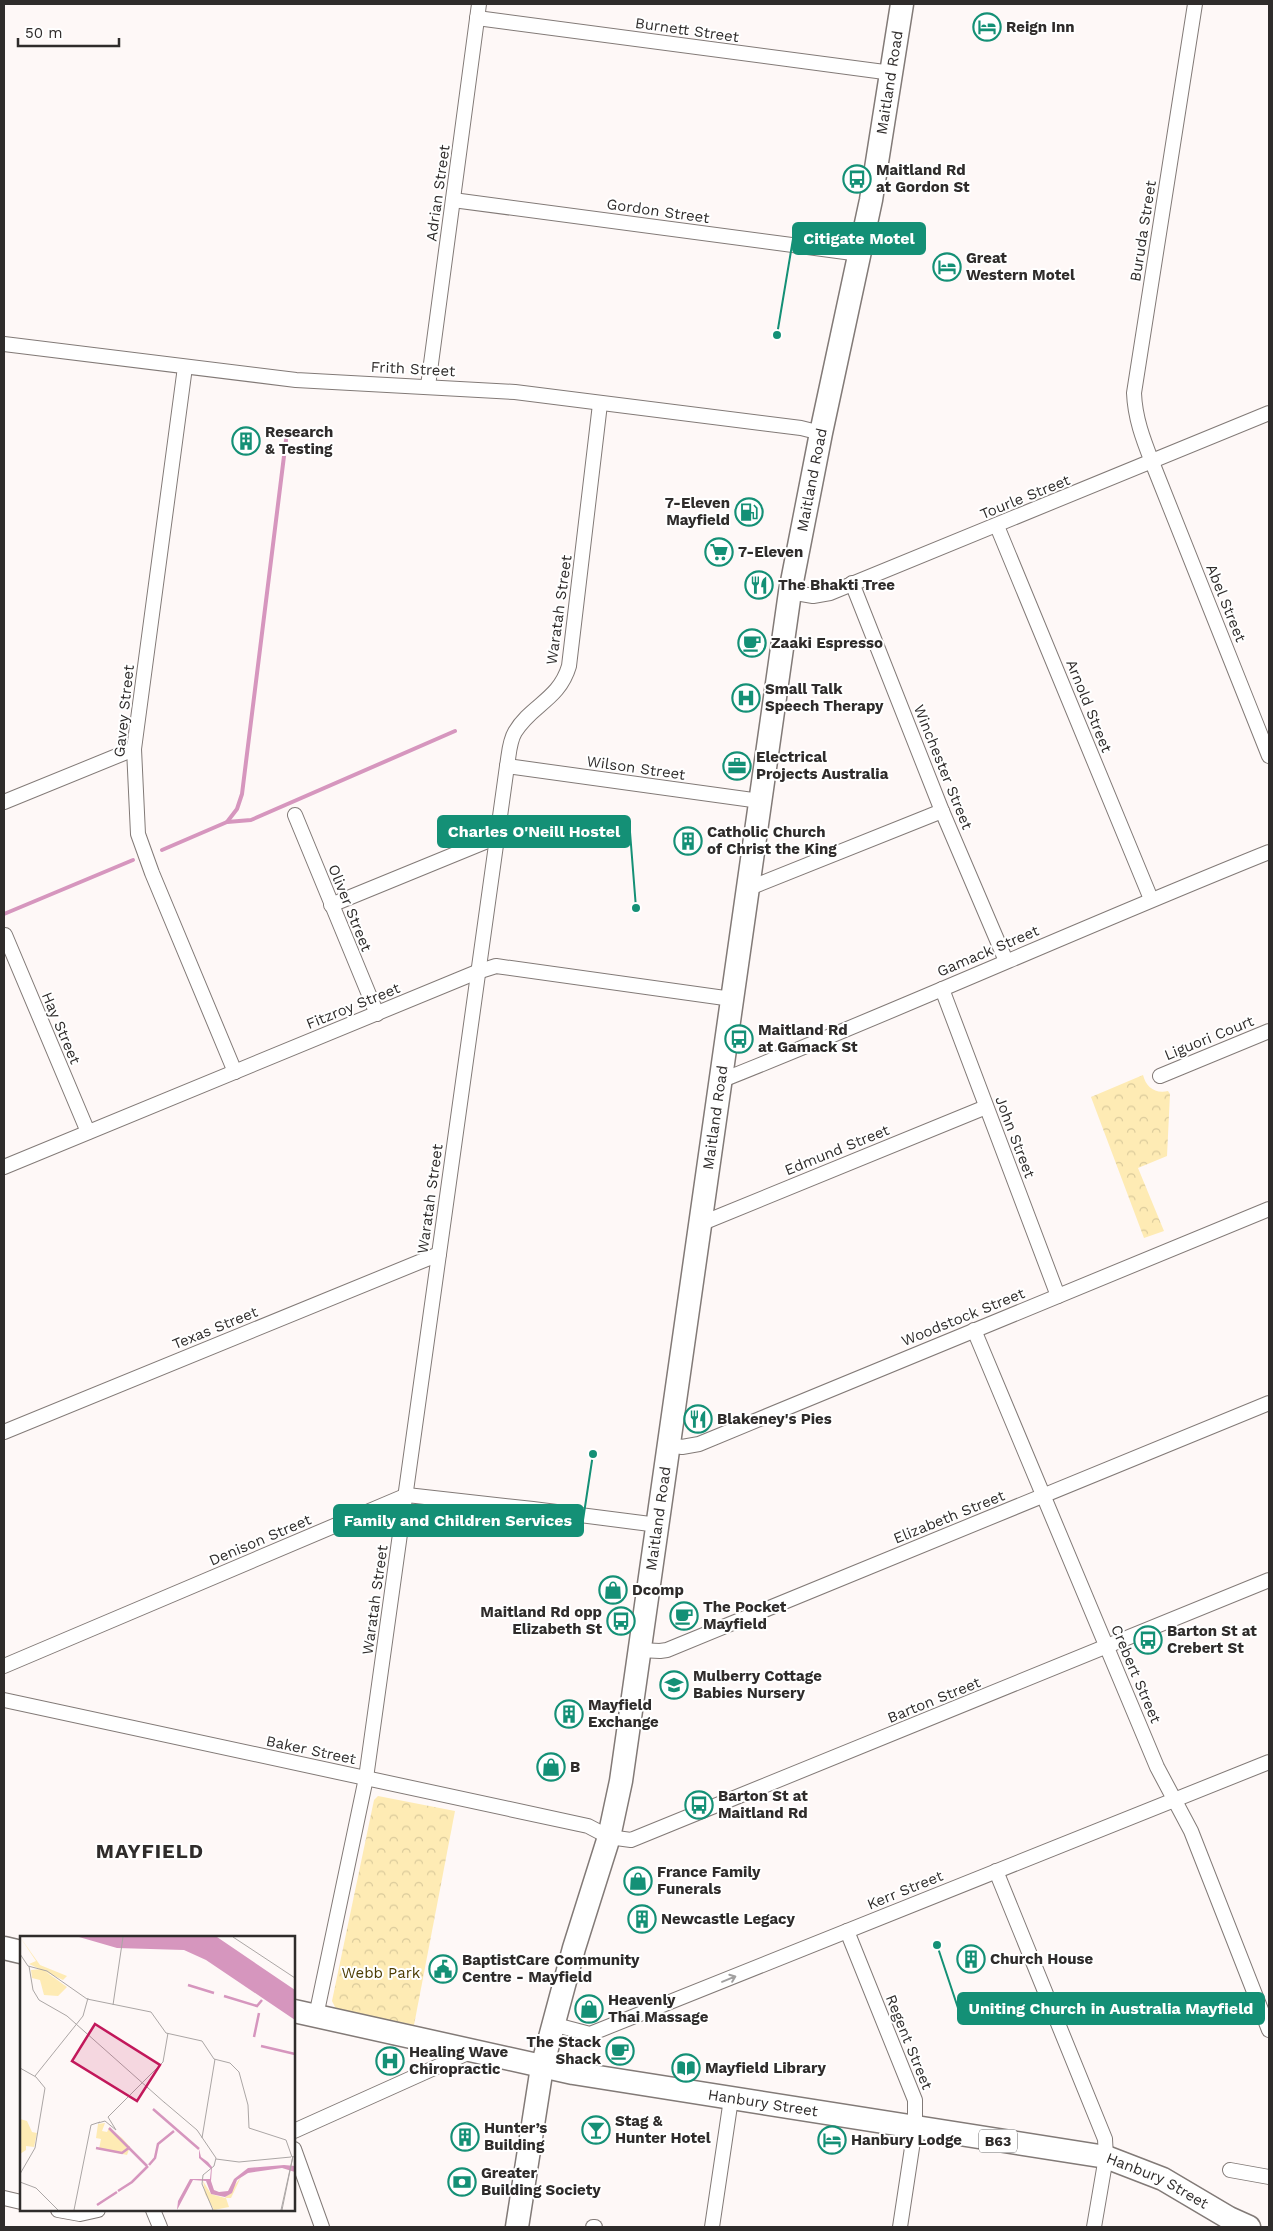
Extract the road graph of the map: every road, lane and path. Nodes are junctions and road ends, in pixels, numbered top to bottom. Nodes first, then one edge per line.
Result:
1 (479, 4) edge
2 (902, 4) edge
3 (1195, 4) edge
4 (477, 18) junction
5 (892, 73) junction
6 (453, 200) junction
7 (860, 254) junction
8 (4, 344) edge
9 (185, 367) junction
10 (428, 386) junction
11 (600, 404) junction
12 (1269, 413) edge
13 (820, 433) junction
14 (1152, 462) junction
15 (997, 526) junction
16 (852, 584) junction
17 (790, 592) junction
18 (134, 749) junction
19 (1269, 756) edge
20 (507, 766) junction
21 (760, 801) junction
22 (4, 802) edge
23 (942, 810) junction
24 (295, 815) dead end
25 (497, 837) junction
26 (1269, 852) edge
27 (747, 889) junction
28 (1151, 899) junction
29 (331, 905) junction
30 (5, 935) edge
31 (1006, 961) junction
32 (477, 972) junction
33 (942, 989) junction
34 (732, 999) junction
35 (376, 1014) junction
36 (1269, 1031) edge
37 (236, 1072) junction
38 (1160, 1076) dead end
39 (720, 1081) junction
40 (986, 1107) junction
41 (88, 1132) junction
42 (4, 1167) edge
43 (1269, 1209) edge
44 (700, 1224) junction
45 (439, 1254) junction
46 (1058, 1296) junction
47 (974, 1330) junction
48 (1269, 1404) edge
49 (4, 1432) edge
50 (668, 1445) junction
51 (407, 1495) junction
52 (1044, 1495) junction
53 (658, 1525) junction
54 (1269, 1580) edge
55 (1107, 1647) junction
56 (639, 1650) junction
57 (4, 1666) edge
58 (4, 1700) edge
59 (1269, 1762) edge
60 (366, 1778) junction
61 (1174, 1799) junction
62 (609, 1837) junction
63 (996, 1871) junction
64 (847, 1932) junction
65 (4, 1948) edge
66 (20, 1952) edge
67 (295, 2011) edge
68 (316, 2016) junction
69 (552, 2024) junction
70 (1269, 2030) edge
71 (475, 2050) junction
72 (542, 2067) junction
73 (731, 2100) junction
74 (916, 2128) junction
75 (295, 2131) edge
76 (295, 2152) edge
77 (1106, 2157) junction
78 (1230, 2170) dead end
79 (1269, 2177) edge
80 (4, 2198) edge
81 (20, 2202) edge
82 (64, 2211) edge
83 (94, 2211) edge
84 (153, 2211) edge
85 (160, 2227) edge
86 (322, 2227) edge
87 (517, 2227) edge
88 (712, 2227) edge
89 (900, 2227) edge
90 (1094, 2227) edge
91 (1249, 2227) edge

1 - 4 street, Adrian Street
2 - 5 main road, Maitland Road
3 - 14 street, Buruda Street
4 - 5 street, Burnett Street
4 - 6 street, Adrian Street
5 - 7 main road, Maitland Road
6 - 7 street, Gordon Street
6 - 10 street, Adrian Street
7 - 13 main road, Maitland Road
8 - 9 street, Frith Street
9 - 10 street, Frith Street
9 - 18 street, Gavey Street
10 - 11 street, Frith Street
11 - 13 street, Frith Street
11 - 20 street, Waratah Street
12 - 14 street, Tourle Street
13 - 17 main road, Maitland Road
14 - 15 street, Tourle Street
14 - 19 street, Abel Street
15 - 16 street, Tourle Street
15 - 28 street, Arnold Street
16 - 17 street, Tourle Street
16 - 23 street, Winchester Street
17 - 21 main road, Maitland Road
18 - 22 street
18 - 37 street, Gavey Street
20 - 21 street, Wilson Street
20 - 25 street, Waratah Street
21 - 27 main road, Maitland Road
23 - 27 street
23 - 31 street, Winchester Street
24 - 29 street, Oliver Street
25 - 29 street
25 - 32 street, Waratah Street
26 - 28 street, Gamack Street
27 - 34 main road, Maitland Road
28 - 31 street, Gamack Street
29 - 35 street, Oliver Street
30 - 41 street, Hay Street
31 - 33 street, Gamack Street
32 - 34 street, Fitzroy Street
32 - 35 street, Fitzroy Street
32 - 45 street, Waratah Street
33 - 39 street, Gamack Street
33 - 40 street, John Street
34 - 39 main road, Maitland Road
35 - 37 street, Fitzroy Street
36 - 38 street, Liguori Court
37 - 41 street, Fitzroy Street
39 - 44 main road, Maitland Road
40 - 44 street, Edmund Street
40 - 46 street, John Street
41 - 42 street, Fitzroy Street
43 - 46 street, Woodstock Street
44 - 50 main road, Maitland Road
45 - 49 street, Texas Street
45 - 51 street, Waratah Street
46 - 47 street, Woodstock Street
47 - 50 street, Woodstock Street
47 - 52 street, Crebert Street
48 - 52 street, Elizabeth Street
50 - 53 main road, Maitland Road
51 - 53 street, Denison Street
51 - 57 street, Denison Street
51 - 60 street, Waratah Street
52 - 55 street, Crebert Street
52 - 56 street, Elizabeth Street
53 - 56 main road, Maitland Road
54 - 55 street, Barton Street
55 - 61 street, Crebert Street
55 - 62 street, Barton Street
56 - 62 main road, Maitland Road
58 - 60 street, Baker Street
59 - 61 street, Kerr Street
60 - 62 street, Baker Street
60 - 68 street, Waratah Street
61 - 63 street, Kerr Street
61 - 70 street, Crebert Street
62 - 69 main road, Maitland Road
63 - 64 street, Kerr Street
63 - 77 street
69 -> 64 street, Kerr Street
64 - 74 street, Regent Street
65 - 66 main road
67 - 68 main road, Hanbury Street / B63
68 - 71 main road, Hanbury Street / B63
69 - 72 main road, Maitland Road
71 - 72 main road, Hanbury Street / B63
71 - 75 street
72 - 73 main road, Hanbury Street / B63
72 - 87 main road, Maitland Road
73 - 74 main road, Hanbury Street / B63
73 - 88 street
74 - 77 main road, Hanbury Street / B63
74 - 89 street, Regent Street
76 - 86 street
77 - 90 street
77 - 91 main road, Hanbury Street / B63
78 - 79 street
80 - 81 street
82 - 83 street
84 - 85 street

